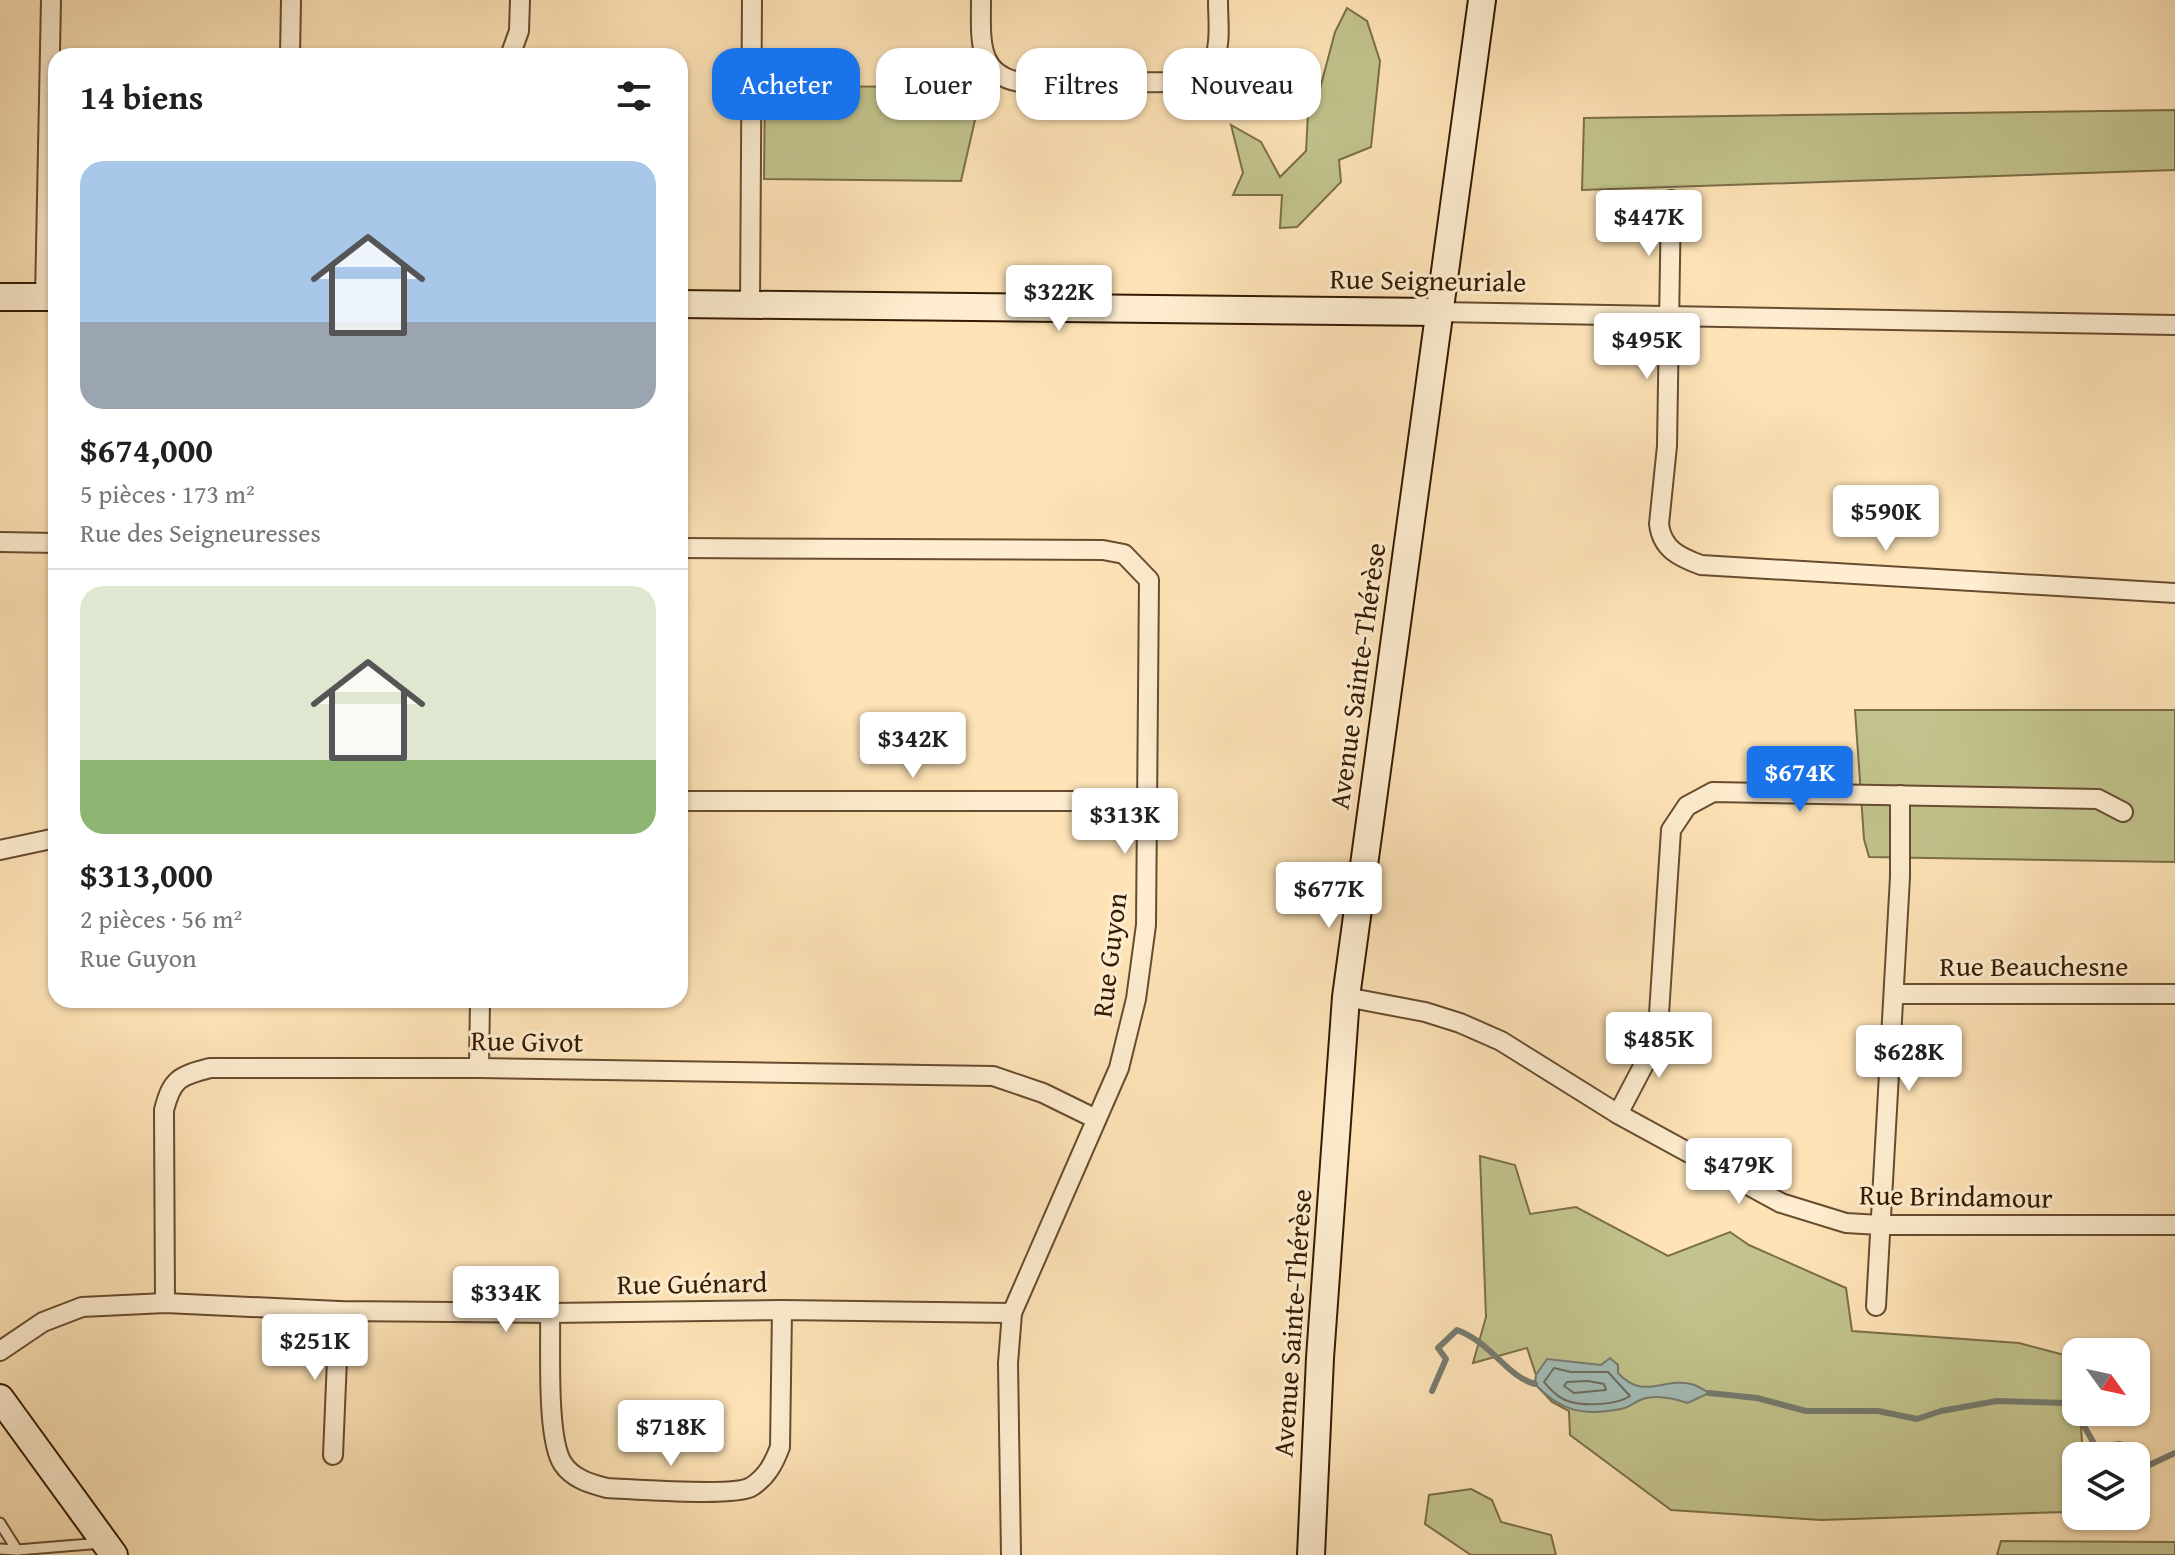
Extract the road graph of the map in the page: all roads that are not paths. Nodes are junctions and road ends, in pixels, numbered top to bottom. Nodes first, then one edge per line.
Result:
1 (51, 0) edge
2 (291, 0) edge
3 (520, 0) edge
4 (752, 0) edge
5 (981, 0) edge
6 (1218, 0) edge
7 (1482, 0) edge
8 (51, 48) edge
9 (290, 48) edge
10 (513, 48) edge
11 (1671, 200) dead end
12 (0, 297) edge
13 (48, 297) edge
14 (688, 304) edge
15 (750, 305) junction
16 (1438, 312) junction
17 (1669, 316) junction
18 (2175, 325) edge
19 (0, 542) edge
20 (48, 543) edge
21 (688, 548) edge
22 (2175, 593) edge
23 (1900, 795) junction
24 (688, 801) edge
25 (1146, 801) junction
26 (2123, 812) dead end
27 (48, 840) edge
28 (0, 850) edge
29 (1894, 994) junction
30 (2175, 994) edge
31 (1346, 997) junction
32 (480, 1008) edge
33 (479, 1068) junction
34 (1618, 1114) junction
35 (1096, 1119) junction
36 (1880, 1225) junction
37 (2175, 1225) edge
38 (165, 1303) junction
39 (1876, 1306) dead end
40 (782, 1310) junction
41 (339, 1311) junction
42 (550, 1313) junction
43 (1012, 1313) junction
44 (0, 1351) edge
45 (0, 1398) edge
46 (333, 1455) dead end
47 (0, 1523) edge
48 (0, 1549) edge
49 (110, 1549) edge
50 (17, 1550) junction
51 (66, 1550) edge
52 (1011, 1555) edge
53 (1311, 1555) edge

1 - 8 street
2 - 9 street
3 - 10 street
4 - 15 street
5 - 6 street
7 - 16 street, Avenue Sainte-Thérèse
11 - 17 street
12 - 13 street
14 - 15 street, Rue Seigneuriale
15 - 16 street, Rue Seigneuriale
16 - 17 street, Rue Seigneuriale
16 - 31 street, Avenue Sainte-Thérèse
17 - 18 street, Rue Seigneuriale
17 - 22 street
19 - 20 street
21 - 25 street, Rue Guyon
23 - 26 street
23 - 29 street
23 - 34 street
24 - 25 street
25 - 35 street, Rue Guyon
27 - 28 street
29 - 30 street, Rue Beauchesne
29 - 36 street
31 - 34 street, Rue Brindamour
31 - 53 street, Avenue Sainte-Thérèse
32 - 33 street
33 - 35 street, Rue Givot
33 - 38 street, Rue Givot
34 - 36 street, Rue Brindamour
35 - 43 street, Rue Guyon
36 - 37 street, Rue Brindamour
36 - 39 street
38 - 41 street, Rue Guénard
38 - 44 street, Rue Guénard
40 - 42 street, Rue Guénard
40 - 42 street
40 - 43 street, Rue Guénard
41 - 42 street, Rue Guénard
41 - 46 street
43 - 52 street, Rue Guyon
45 - 49 street
47 - 50 lane
48 - 50 lane
49 - 51 lane
50 - 51 lane

